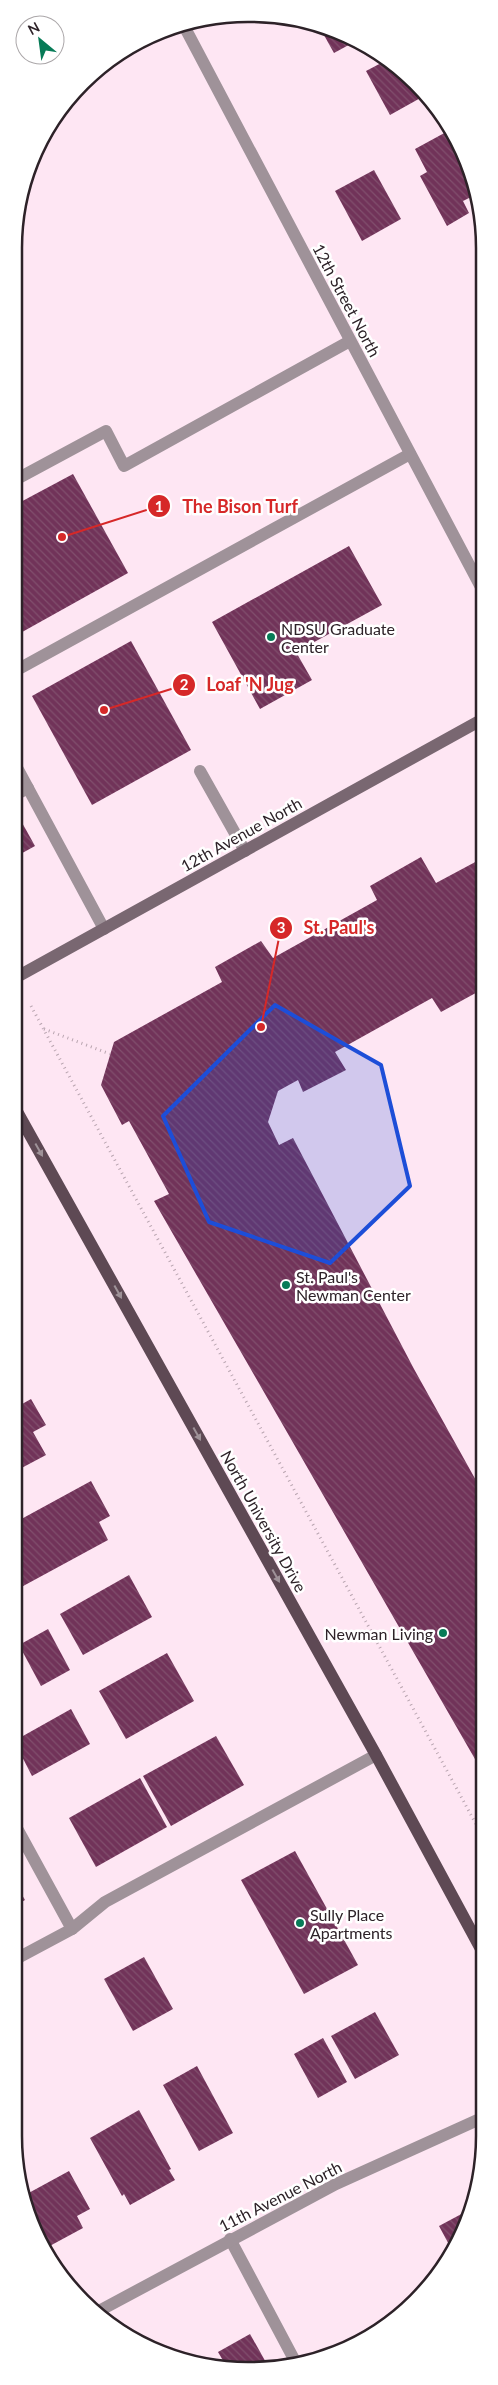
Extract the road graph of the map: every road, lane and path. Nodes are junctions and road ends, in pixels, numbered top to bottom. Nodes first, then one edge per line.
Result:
1 (187, 31) edge
2 (350, 341) junction
3 (410, 454) junction
4 (22, 477) edge
5 (476, 576) edge
6 (22, 667) edge
7 (476, 723) edge
8 (200, 771) dead end
9 (22, 777) edge
10 (28, 788) junction
11 (22, 791) edge
12 (245, 851) junction
13 (104, 929) junction
14 (22, 974) edge
15 (31, 1006) dead end
16 (43, 1029) junction
17 (110, 1054) dead end
18 (22, 1121) edge
19 (376, 1755) junction
20 (476, 1826) edge
21 (22, 1838) edge
22 (72, 1929) junction
23 (476, 1940) edge
24 (22, 1956) edge
25 (476, 2121) edge
26 (230, 2239) junction
27 (103, 2309) edge
28 (293, 2358) edge

1 - 2 street, 12th Street North
2 - 3 street, 12th Street North
2 - 4 street
3 - 5 street, 12th Street North
3 - 6 street
7 - 12 main road, 12th Avenue North
8 - 12 street
9 - 10 street
10 - 11 street
10 - 13 street
12 - 13 main road, 12th Avenue North
13 - 14 main road, 12th Avenue North
15 - 16 path
16 - 17 path
16 - 20 path
18 -> 19 main road, North University Drive
19 - 22 street
19 - 23 main road, North University Drive
21 - 22 street
22 - 24 street
25 - 26 street, 11th Avenue North
26 - 27 street, 11th Avenue North
26 - 28 street

